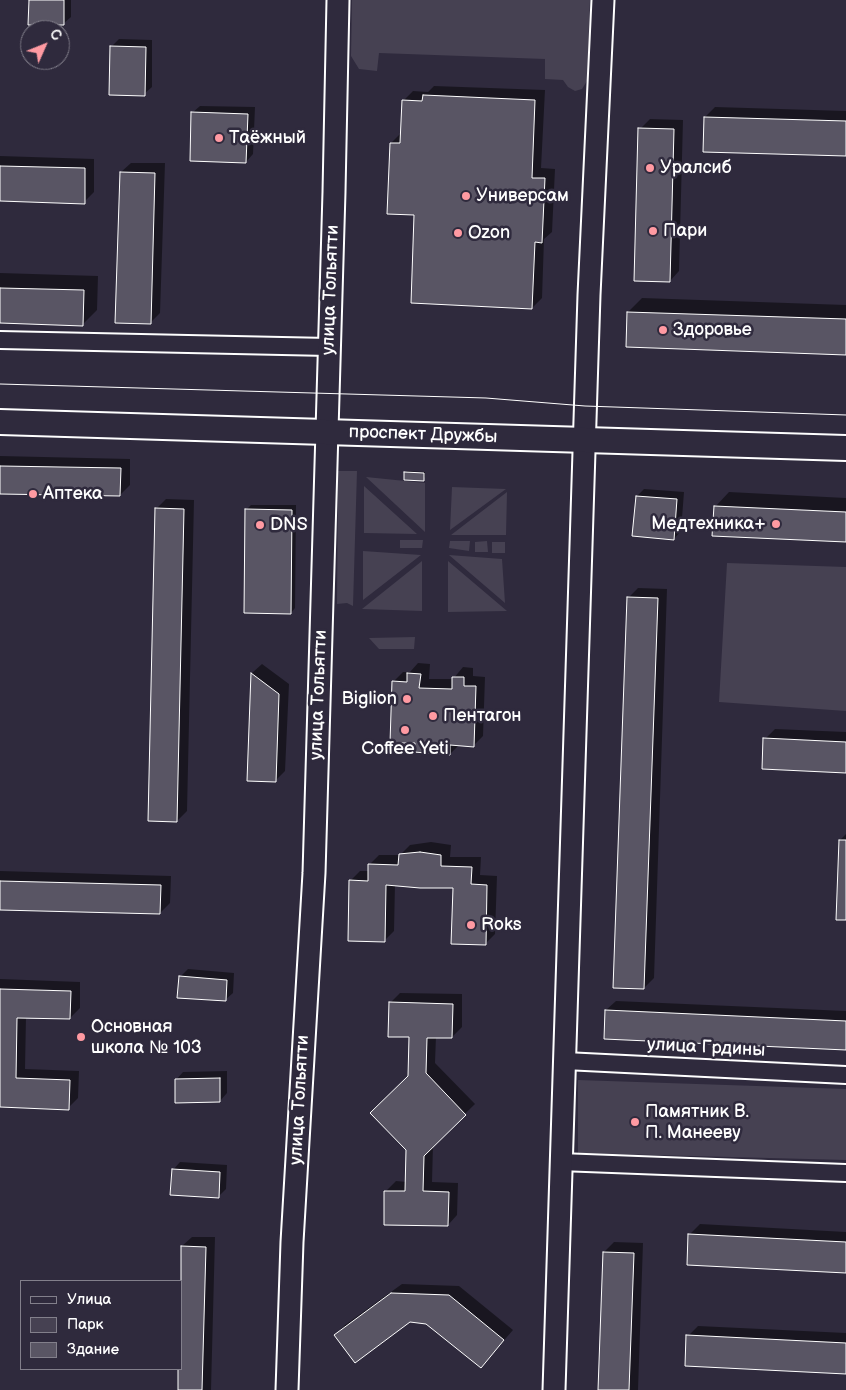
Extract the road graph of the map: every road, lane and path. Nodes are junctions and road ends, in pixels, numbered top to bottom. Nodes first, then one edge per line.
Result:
1 (338, 0) edge
2 (603, 0) edge
3 (0, 340) edge
4 (329, 347) junction
5 (0, 422) edge
6 (325, 432) junction
7 (585, 440) junction
8 (846, 448) edge
9 (565, 1061) junction
10 (846, 1075) edge
11 (560, 1162) junction
12 (846, 1174) edge
13 (287, 1390) edge
14 (554, 1390) edge

1 - 4 street, улица Тольятти
2 - 7 street
3 - 4 street
4 - 6 street, улица Тольятти
5 - 6 main road, проспект Дружбы
6 - 7 main road, проспект Дружбы
6 - 13 street, улица Тольятти
7 - 8 main road, проспект Дружбы
7 - 9 street
9 - 10 street, улица Грдины
9 - 11 street
11 - 12 street
11 - 14 street

